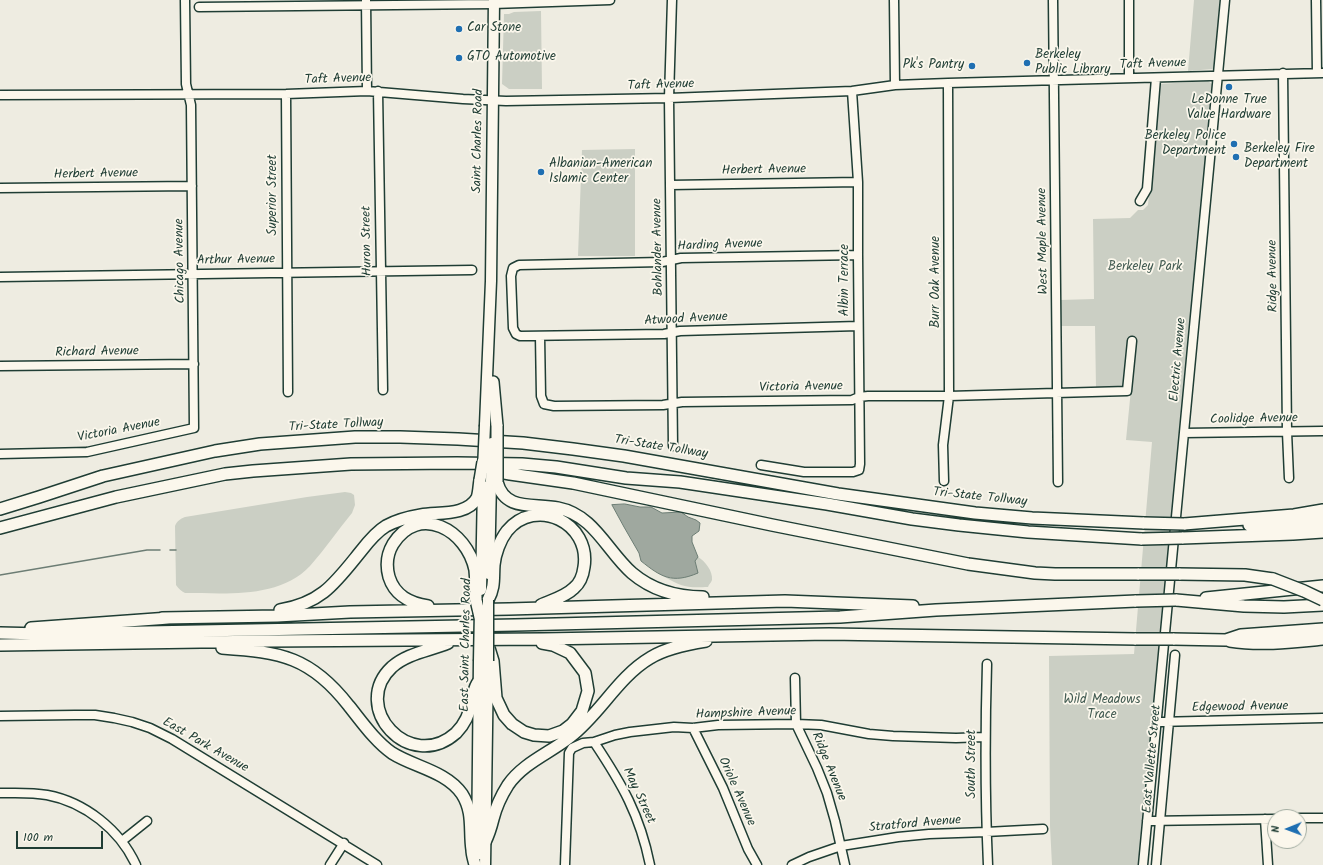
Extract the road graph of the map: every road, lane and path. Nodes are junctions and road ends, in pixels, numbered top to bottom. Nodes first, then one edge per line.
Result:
1 (185, 0) edge
2 (610, 0) edge
3 (672, 0) edge
4 (894, 0) edge
5 (1053, 0) edge
6 (1129, 0) edge
7 (1225, 0) edge
8 (1316, 0) edge
9 (366, 2) edge
10 (494, 2) edge
11 (199, 7) dead end
12 (1283, 73) junction
13 (1320, 73) edge
14 (1219, 75) junction
15 (1129, 78) junction
16 (1156, 78) junction
17 (1054, 80) junction
18 (948, 83) junction
19 (895, 85) junction
20 (367, 91) junction
21 (378, 91) junction
22 (852, 91) junction
23 (188, 94) junction
24 (286, 94) junction
25 (0, 96) edge
26 (669, 98) junction
27 (492, 100) junction
28 (858, 182) junction
29 (670, 185) junction
30 (192, 186) junction
31 (0, 188) edge
32 (1140, 201) dead end
33 (858, 255) junction
34 (672, 259) junction
35 (472, 270) dead end
36 (380, 271) junction
37 (287, 273) junction
38 (193, 274) junction
39 (0, 277) edge
40 (491, 282) junction
41 (858, 326) junction
42 (672, 332) junction
43 (516, 334) joint
44 (540, 336) junction
45 (1132, 341) dead end
46 (194, 364) junction
47 (0, 366) edge
48 (493, 382) joint
49 (383, 390) dead end
50 (288, 392) dead end
51 (1057, 392) junction
52 (949, 396) junction
53 (859, 397) junction
54 (673, 404) junction
55 (491, 425) junction
56 (194, 428) joint
57 (1323, 431) edge
58 (1287, 432) junction
59 (1184, 433) junction
60 (673, 446) dead end
61 (0, 454) edge
62 (483, 462) joint
63 (457, 463) junction
64 (761, 465) dead end
65 (1289, 478) dead end
66 (488, 481) junction
67 (944, 481) dead end
68 (1058, 482) dead end
69 (0, 509) edge
70 (1323, 510) edge
71 (1323, 521) edge
72 (1184, 524) junction
73 (0, 528) edge
74 (1323, 532) edge
75 (1323, 586) edge
76 (482, 600) junction
77 (1179, 600) junction
78 (1323, 600) edge
79 (785, 602) junction
80 (1323, 605) edge
81 (533, 608) junction
82 (454, 610) junction
83 (936, 610) junction
84 (480, 617) joint
85 (162, 618) junction
86 (1323, 629) edge
87 (0, 632) edge
88 (758, 635) junction
89 (521, 639) junction
90 (1323, 639) edge
91 (456, 640) junction
92 (1226, 640) junction
93 (152, 643) junction
94 (0, 645) edge
95 (488, 645) joint
96 (1175, 655) dead end
97 (486, 661) junction
98 (988, 664) dead end
99 (795, 678) dead end
100 (479, 681) junction
101 (0, 716) edge
102 (1323, 718) edge
103 (1157, 722) junction
104 (1169, 722) junction
105 (796, 724) junction
106 (693, 728) junction
107 (985, 737) junction
108 (594, 742) junction
109 (0, 793) edge
110 (1307, 818) edge
111 (1323, 818) edge
112 (1265, 819) joint
113 (1147, 821) junction
114 (1160, 821) junction
115 (147, 822) dead end
116 (1043, 829) dead end
117 (986, 832) junction
118 (122, 841) junction
119 (485, 842) junction
120 (344, 843) junction
121 (841, 846) junction
122 (136, 865) edge
123 (330, 865) edge
124 (377, 865) edge
125 (476, 865) edge
126 (485, 865) edge
127 (565, 865) edge
128 (650, 865) edge
129 (757, 865) edge
130 (792, 865) edge
131 (845, 865) edge
132 (988, 865) edge
133 (1143, 865) edge
134 (1156, 865) edge
135 (1268, 865) edge

1 - 23 street, Chicago Avenue
2 - 10 street
3 - 26 street, Bohlander Avenue
4 - 19 street
5 - 17 street, West Maple Avenue
6 - 15 street
7 - 14 street, Electric Avenue
8 - 13 street
9 - 10 street
9 - 11 street
9 - 20 street
10 - 27 main road, Saint Charles Road
12 - 13 street, Taft Avenue
12 - 14 street, Taft Avenue
12 - 58 street, Ridge Avenue
14 - 16 street, Taft Avenue
14 - 59 street, Electric Avenue
15 - 16 street, Taft Avenue
15 - 17 street, Taft Avenue
16 - 32 street
17 - 18 street, Taft Avenue
17 - 51 street, West Maple Avenue
18 - 19 street, Taft Avenue
18 - 52 street, Burr Oak Avenue
19 - 22 street, Taft Avenue
20 - 21 street, Taft Avenue
20 - 24 street, Taft Avenue
21 - 27 street, Taft Avenue
21 - 36 street, Huron Street
22 - 26 street, Taft Avenue
22 - 28 street, Albin Terrace
23 - 24 street, Taft Avenue
23 - 25 street, Taft Avenue
23 - 30 street, Chicago Avenue
24 - 37 street, Superior Street
26 - 27 street, Taft Avenue
26 - 29 street, Bohlander Avenue
27 - 40 main road, Saint Charles Road
28 - 29 street, Herbert Avenue
28 - 33 street, Albin Terrace
29 - 34 street, Bohlander Avenue
30 - 31 street, Herbert Avenue
30 - 38 street, Chicago Avenue
33 - 34 street, Harding Avenue
33 - 41 street, Albin Terrace
34 - 42 street, Bohlander Avenue
34 - 43 street, Harding Avenue
35 - 36 street, Arthur Avenue
36 - 37 street, Arthur Avenue
36 - 49 street, Huron Street
37 - 38 street, Arthur Avenue
37 - 50 street, Superior Street
38 - 39 street, Arthur Avenue
38 - 46 street, Chicago Avenue
40 - 48 main road, Saint Charles Road
40 - 55 main road, Saint Charles Road
41 - 42 street, Atwood Avenue
41 - 53 street, Albin Terrace
42 - 44 street, Atwood Avenue
42 - 54 street, Bohlander Avenue
43 - 44 street, Atwood Avenue
44 - 54 street, Victoria Avenue
45 - 51 street, Victoria Avenue
46 - 47 street, Richard Avenue
46 - 56 street, Chicago Avenue
48 - 55 highway
51 - 52 street, Victoria Avenue
51 - 68 street, West Maple Avenue
52 - 53 street, Victoria Avenue
52 - 67 street, Burr Oak Avenue
53 - 54 street, Victoria Avenue
53 - 64 street, Albin Terrace
54 - 60 street, Bohlander Avenue
55 - 62 main road, bridge
55 - 66 highway, bridge
56 - 61 street, Victoria Avenue
57 - 58 street, Coolidge Avenue
58 - 59 street, Coolidge Avenue
58 - 65 street, Ridge Avenue
59 - 103 street, Electric Avenue
62 - 66 highway, bridge
63 - 73 highway
63 - 74 highway, bridge
63 - 78 highway, bridge
66 - 76 main road, East Saint Charles Road
66 - 79 highway
66 - 85 highway
69 - 72 highway, Tri-State Tollway, bridge
70 - 72 highway
71 - 72 highway, Tri-State Tollway
75 - 77 highway
76 - 81 highway
76 - 82 highway
76 - 84 highway, bridge
76 - 95 main road, East Saint Charles Road, bridge
77 - 80 highway
77 - 83 highway, bridge
79 - 81 highway
79 - 83 highway
81 - 82 highway
82 - 85 highway
83 - 87 highway
84 - 97 main road, East Saint Charles Road, bridge
85 - 87 highway
86 - 92 highway
88 - 89 highway
88 - 92 highway, bridge
88 - 119 highway
89 - 91 highway
89 - 97 highway
90 - 92 highway
91 - 93 highway
91 - 100 highway
93 - 94 highway
93 - 125 highway
95 - 97 highway, bridge
96 - 104 street, East Vallette Street
97 - 100 main road, East Saint Charles Road
97 - 119 main road, East Saint Charles Road
98 - 107 street, South Street
99 - 105 street, Ridge Avenue
100 - 125 main road, East Saint Charles Road
101 - 120 street, East Park Avenue
102 - 104 street, Edgewood Avenue
103 - 104 street, Edgewood Avenue
103 - 113 street, East Vallette Street
104 - 114 street, East Vallette Street
105 - 106 street, Hampshire Avenue
105 - 107 street, Hampshire Avenue
105 - 121 street, Ridge Avenue
106 - 108 street, Hampshire Avenue
106 - 129 street, Oriole Avenue
107 - 117 street, South Street
108 - 127 street, Hampshire Avenue
108 - 128 street, May Street
109 - 118 street
110 - 111 street
112 - 114 street
112 - 135 street
113 - 114 street
113 - 133 street, East Vallette Street
114 - 134 street, East Vallette Street
115 - 118 street
116 - 117 street, Stratford Avenue
117 - 121 street, Stratford Avenue
117 - 132 street, South Street
118 - 122 street
119 - 126 main road, East Saint Charles Road
120 - 123 street
120 - 124 street, East Park Avenue
121 - 130 street, Stratford Avenue
121 - 131 street, Ridge Avenue

